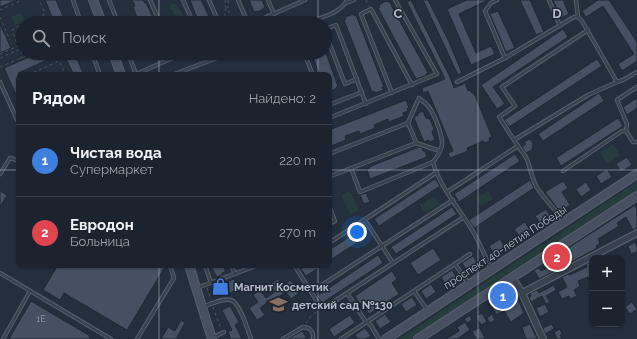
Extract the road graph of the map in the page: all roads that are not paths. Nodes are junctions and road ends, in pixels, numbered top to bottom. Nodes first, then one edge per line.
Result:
1 (73, 0) edge
2 (93, 0) edge
3 (110, 0) edge
4 (150, 0) edge
5 (183, 0) edge
6 (209, 0) edge
7 (238, 0) edge
8 (268, 0) edge
9 (305, 0) edge
10 (354, 0) edge
11 (395, 0) edge
12 (497, 0) edge
13 (549, 0) edge
14 (576, 0) edge
15 (347, 2) edge
16 (274, 14) junction
17 (79, 16) edge
18 (99, 16) edge
19 (116, 16) edge
20 (158, 16) edge
21 (190, 16) edge
22 (216, 16) edge
23 (246, 16) edge
24 (269, 16) edge
25 (325, 16) edge
26 (578, 17) junction
27 (560, 26) junction
28 (332, 27) edge
29 (588, 30) junction
30 (332, 50) edge
31 (505, 58) junction
32 (95, 60) edge
33 (116, 60) edge
34 (130, 60) edge
35 (168, 60) edge
36 (212, 60) edge
37 (307, 60) edge
38 (99, 72) edge
39 (120, 72) edge
40 (134, 72) edge
41 (142, 72) edge
42 (180, 72) edge
43 (312, 72) edge
44 (637, 72) edge
45 (357, 79) junction
46 (0, 82) edge
47 (456, 82) dead end
48 (617, 82) junction
49 (412, 85) junction
50 (637, 87) edge
51 (362, 92) junction
52 (392, 93) junction
53 (332, 104) edge
54 (366, 104) junction
55 (16, 117) edge
56 (332, 117) edge
57 (408, 123) junction
58 (626, 131) junction
59 (514, 140) junction
60 (416, 142) junction
61 (637, 142) edge
62 (518, 146) junction
63 (440, 151) junction
64 (332, 153) edge
65 (16, 161) edge
66 (433, 162) junction
67 (351, 168) junction
68 (563, 171) dead end
69 (436, 172) junction
70 (0, 174) edge
71 (637, 174) edge
72 (332, 175) edge
73 (447, 192) junction
74 (637, 196) edge
75 (453, 200) junction
76 (332, 214) edge
77 (464, 217) junction
78 (365, 220) junction
79 (332, 222) edge
80 (565, 222) junction
81 (637, 234) edge
82 (332, 241) edge
83 (382, 246) junction
84 (470, 254) dead end
85 (393, 263) junction
86 (455, 264) junction
87 (171, 268) edge
88 (190, 268) edge
89 (206, 268) edge
90 (232, 268) edge
91 (250, 268) edge
92 (296, 268) edge
93 (491, 270) junction
94 (0, 273) edge
95 (235, 274) junction
96 (512, 277) junction
97 (211, 283) junction
98 (469, 284) junction
99 (197, 288) junction
100 (30, 291) junction
101 (414, 291) junction
102 (311, 292) junction
103 (347, 293) junction
104 (522, 293) junction
105 (203, 307) junction
106 (428, 311) junction
107 (366, 322) junction
108 (224, 332) road end
109 (3, 339) edge
110 (110, 339) edge
111 (137, 339) edge
112 (212, 339) edge
113 (251, 339) edge
114 (283, 339) edge
115 (313, 339) edge
116 (341, 339) edge
117 (379, 339) edge
118 (386, 339) edge
119 (418, 339) edge
120 (543, 339) edge

1 - 17 lane
2 - 18 main road
3 - 19 lane
4 - 20 lane
5 - 21 lane
6 - 22 lane
7 - 23 lane
8 - 16 lane
9 - 16 lane
10 - 15 lane
11 - 49 lane
12 - 31 lane
13 - 27 lane
14 - 26 lane
15 - 25 lane
16 - 24 lane
26 - 27 lane
26 - 29 lane
27 - 31 lane
28 - 45 lane
29 - 48 lane
29 - 59 lane
30 - 45 lane
31 - 47 lane
32 - 38 lane
33 - 39 main road
34 - 40 lane
35 - 41 lane
36 - 42 lane
37 - 43 lane
44 - 48 lane
45 - 51 lane
46 - 55 lane
48 - 59 lane
49 - 52 lane
49 - 52 lane
50 - 58 lane
51 - 53 lane
51 - 54 lane
52 - 54 lane
54 - 56 lane
57 - 60 lane
57 - 63 lane
57 - 64 lane
58 - 61 lane
58 - 68 lane
59 - 62 lane
60 - 63 lane
60 - 67 lane
62 - 73 lane
62 - 80 lane
63 - 66 lane
65 - 70 lane
66 - 67 lane
66 - 69 lane
67 - 72 lane
69 - 73 lane
69 - 78 lane
71 - 80 main road, проспект 40-летия Победы
73 - 75 lane
74 - 96 main road
75 - 77 lane
75 - 83 lane
76 - 79 lane
77 - 85 lane
77 - 93 lane
78 - 82 lane
78 - 83 lane
80 - 93 main road, проспект 40-летия Победы
81 - 104 street
83 - 85 lane
83 - 102 lane
84 - 86 lane
85 - 103 lane
86 - 98 lane
86 - 101 lane
87 - 111 lane
88 - 99 main road
89 - 97 lane
90 - 95 lane
91 - 95 lane
92 - 102 lane
93 - 98 main road, проспект 40-летия Победы
94 - 100 lane
95 - 97 lane
96 - 104 street
96 - 119 main road
97 - 99 lane
98 - 106 main road, проспект 40-летия Победы
99 - 105 main road
100 - 109 lane
100 - 110 lane
101 - 106 lane
101 - 107 lane
102 - 103 lane
103 - 107 lane
104 - 120 street
105 - 112 main road
105 - 113 lane
106 - 118 main road, проспект 40-летия Победы
107 - 116 lane
107 - 117 lane
108 - 112 lane
114 - 115 lane

